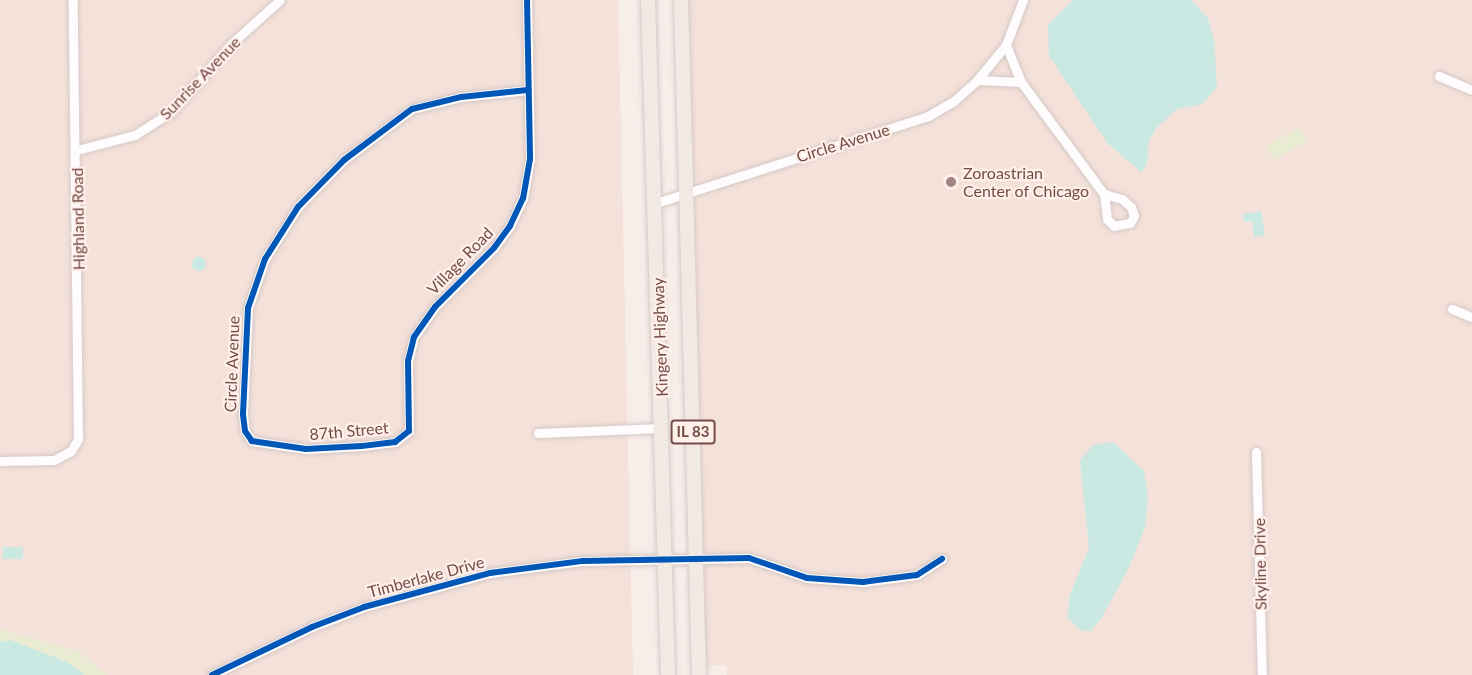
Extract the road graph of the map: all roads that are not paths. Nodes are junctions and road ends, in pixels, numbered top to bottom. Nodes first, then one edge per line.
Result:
1 (73, 0) edge
2 (280, 0) edge
3 (527, 0) edge
4 (648, 0) edge
5 (681, 0) edge
6 (1023, 0) edge
7 (1006, 45) junction
8 (1439, 76) dead end
9 (977, 80) junction
10 (1021, 82) junction
11 (528, 90) junction
12 (1472, 90) edge
13 (77, 150) junction
14 (688, 190) junction
15 (1104, 194) dead end
16 (656, 203) junction
17 (1452, 309) dead end
18 (1472, 317) edge
19 (662, 428) junction
20 (409, 431) joint
21 (538, 433) dead end
22 (252, 441) joint
23 (1256, 452) dead end
24 (0, 460) edge
25 (697, 558) junction
26 (666, 559) junction
27 (942, 559) dead end
28 (212, 675) edge
29 (668, 675) edge
30 (699, 675) edge
31 (1262, 675) edge

1 - 13 street, Highland Road
2 - 13 street, Sunrise Avenue
3 - 11 street, Village Road
4 - 16 main road, Kingery Highway / IL 83
5 - 14 main road, Kingery Highway / IL 83
6 - 7 street, Circle Avenue
7 - 9 street, Circle Avenue
7 - 10 street
8 - 12 street
9 - 10 street
9 - 14 street, Circle Avenue
10 - 15 street
11 - 20 street, Village Road
11 - 22 street, Circle Avenue
13 - 24 street, Highland Road
14 - 16 street, Circle Avenue
14 - 25 main road, Kingery Highway / IL 83
16 - 19 main road, Kingery Highway / IL 83
17 - 18 street
19 - 21 street
19 - 26 main road, Kingery Highway / IL 83
20 - 22 street, 87th Street
23 - 31 street, Skyline Drive
25 - 26 street, Timberlake Drive
25 - 27 street, Timberlake Drive
25 - 30 main road, Kingery Highway / IL 83
26 - 28 street, Timberlake Drive
26 - 29 main road, Kingery Highway / IL 83

